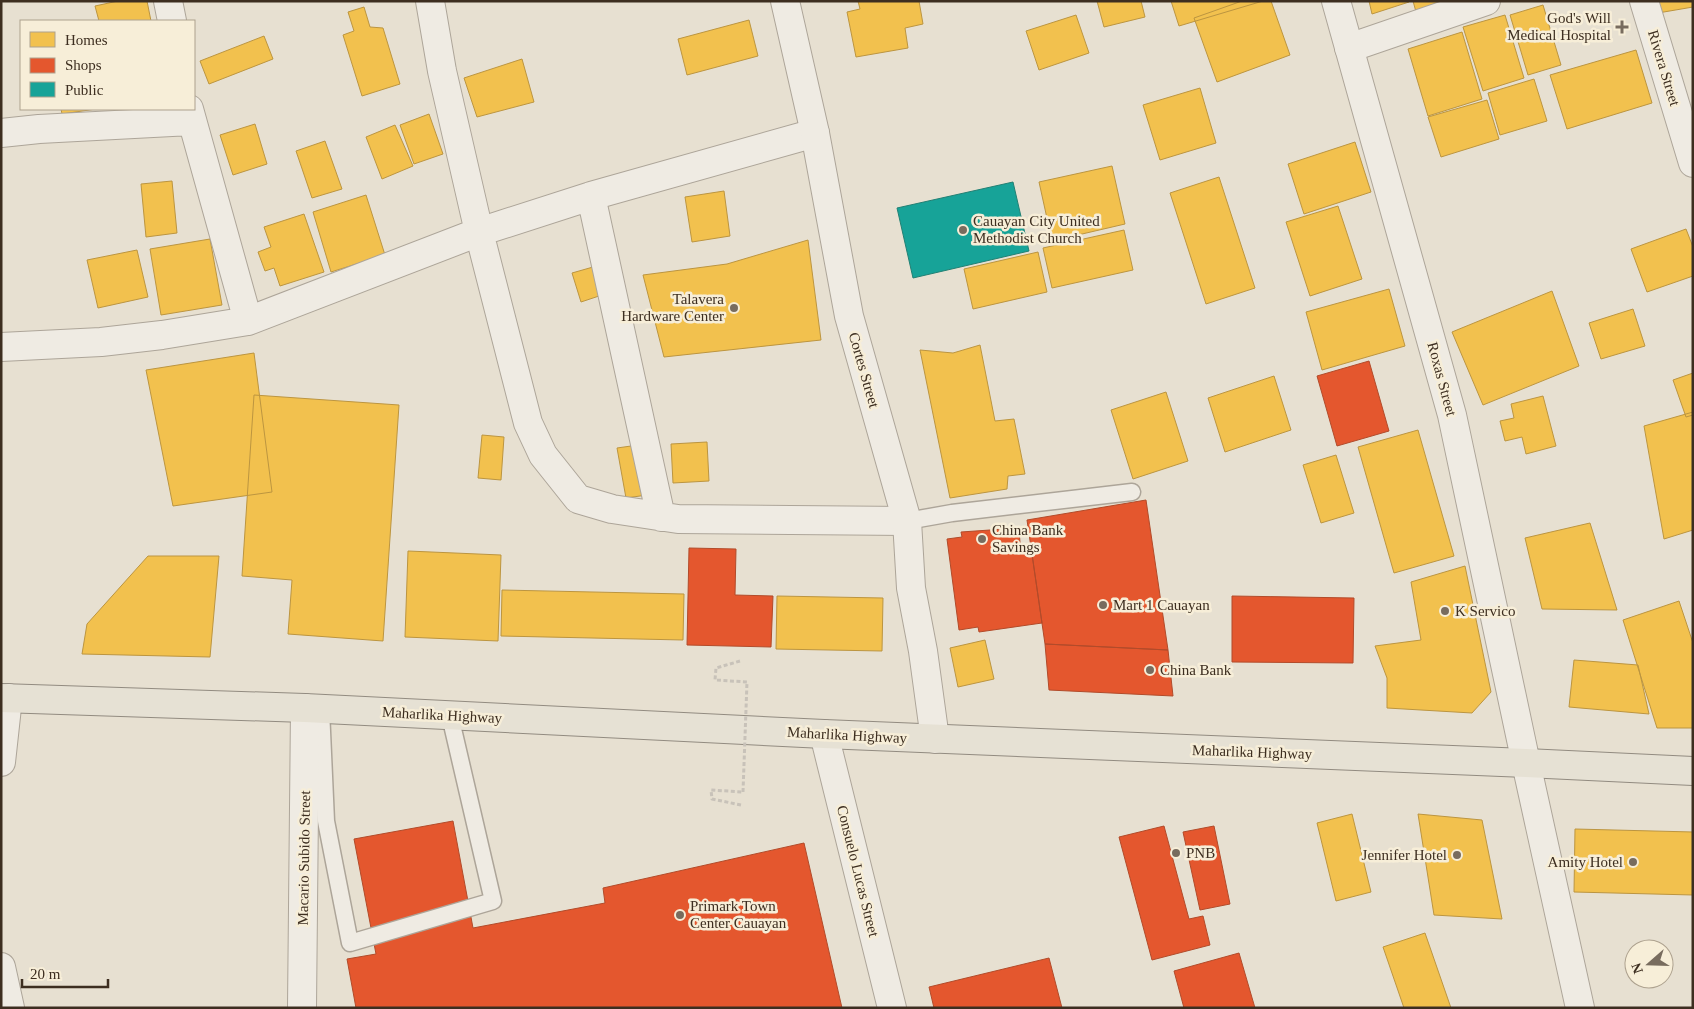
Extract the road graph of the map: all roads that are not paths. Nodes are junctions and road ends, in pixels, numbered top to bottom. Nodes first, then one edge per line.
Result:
1 (168, 1) edge
2 (430, 1) edge
3 (785, 1) edge
4 (1336, 1) edge
5 (1486, 1) edge
6 (1644, 1) edge
7 (172, 20) edge
8 (1349, 48) junction
9 (190, 115) edge
10 (1687, 121) edge
11 (1, 133) edge
12 (815, 133) junction
13 (1693, 163) edge
14 (591, 196) junction
15 (478, 232) junction
16 (248, 321) junction
17 (1, 348) edge
18 (1132, 492) dead end
19 (661, 516) junction
20 (906, 521) junction
21 (5, 698) edge
22 (313, 709) junction
23 (450, 716) junction
24 (824, 734) junction
25 (935, 739) junction
26 (1, 762) edge
27 (1526, 763) junction
28 (1693, 771) edge
29 (1, 967) edge
30 (10, 1008) edge
31 (302, 1008) edge
32 (892, 1008) edge
33 (1580, 1008) edge

1 - 7 street
2 - 15 street
3 - 12 street, Cortes Street
4 - 8 street, Roxas Street
5 - 8 street
6 - 10 street, Rivera Street
8 - 27 street, Roxas Street
9 - 11 street
9 - 16 street
10 - 13 street, Rivera Street
12 - 14 street
12 - 20 street, Cortes Street
14 - 15 street
14 - 19 street
15 - 16 street
15 - 19 street
16 - 17 street
18 - 20 lane
19 - 20 street
20 - 25 street, Cortes Street
21 - 22 main road, Maharlika Highway
21 - 26 street
22 - 23 main road, Maharlika Highway
22 - 23 lane
22 - 31 street, Macario Subido Street
23 - 24 main road, Maharlika Highway
24 - 25 main road, Maharlika Highway
24 - 32 street, Consuelo Lucas Street
25 - 27 main road, Maharlika Highway
27 - 28 main road, Maharlika Highway
27 - 33 street, Roxas Street
29 - 30 street

